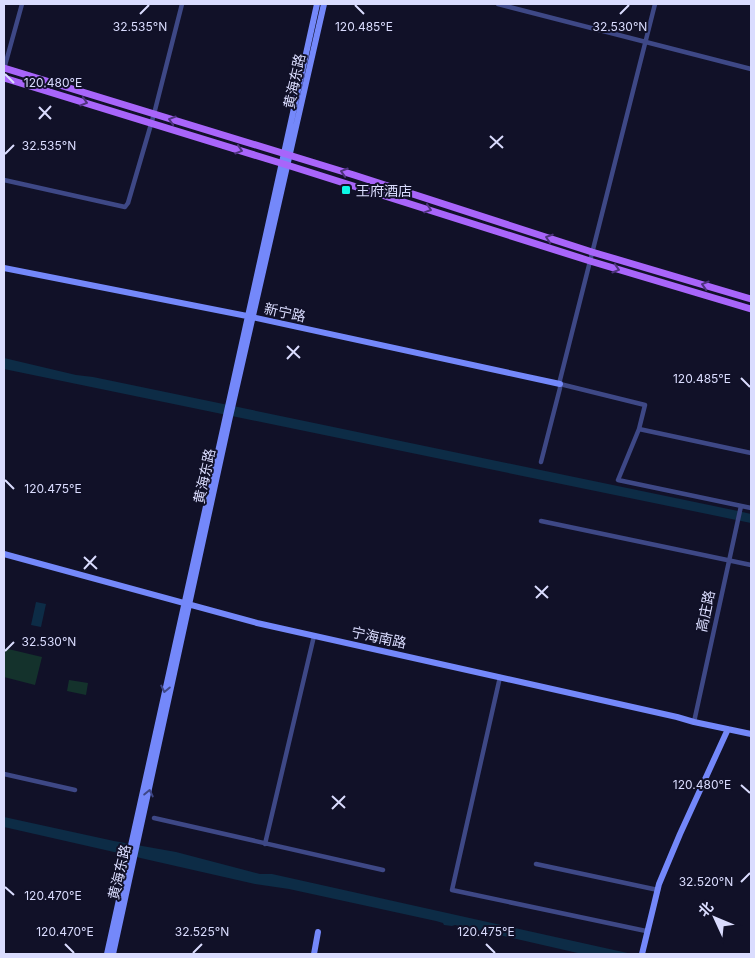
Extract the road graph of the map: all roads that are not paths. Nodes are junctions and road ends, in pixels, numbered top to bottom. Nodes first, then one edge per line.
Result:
1 (22, 4) edge
2 (182, 4) edge
3 (317, 4) edge
4 (324, 4) edge
5 (498, 4) edge
6 (655, 4) edge
7 (645, 43) junction
8 (4, 68) edge
9 (751, 69) edge
10 (4, 78) edge
11 (154, 114) junction
12 (151, 123) junction
13 (287, 154) junction
14 (284, 164) junction
15 (4, 180) edge
16 (592, 252) junction
17 (590, 261) junction
18 (4, 268) edge
19 (751, 299) edge
20 (751, 309) edge
21 (249, 317) junction
22 (560, 384) junction
23 (639, 429) junction
24 (751, 453) edge
25 (541, 462) dead end
26 (741, 507) junction
27 (751, 508) edge
28 (541, 521) dead end
29 (4, 554) edge
30 (729, 560) junction
31 (751, 565) edge
32 (187, 604) junction
33 (314, 636) junction
34 (500, 677) junction
35 (694, 722) junction
36 (728, 729) junction
37 (751, 734) edge
38 (4, 774) edge
39 (75, 790) dead end
40 (154, 818) dead end
41 (264, 844) junction
42 (131, 861) junction
43 (536, 864) dead end
44 (383, 870) dead end
45 (658, 890) junction
46 (646, 931) junction
47 (318, 932) dead end
48 (641, 950) edge
49 (107, 954) edge
50 (113, 954) edge
51 (314, 954) edge
52 (637, 954) edge

1 - 8 street
2 - 11 street
3 - 13 street, 黄海东路
4 - 13 street, 黄海东路
5 - 7 street
6 - 7 street
7 - 9 street
7 - 16 street
8 - 11 main road
10 -> 12 main road
11 - 12 street
13 -> 11 main road
12 -> 14 main road
12 - 15 street
13 - 14 street, 黄海东路
16 -> 13 main road
14 -> 17 main road
14 - 21 street, 黄海东路
16 - 17 street
19 -> 16 main road
17 -> 20 main road
17 - 22 street
18 - 21 street, 新宁路
21 - 22 street, 新宁路
21 - 32 street, 黄海东路
22 - 23 street
22 - 25 street
23 - 24 street
23 - 26 street
26 - 27 street
26 - 30 street, 高庄路
28 - 30 street
29 - 32 street, 宁海南路
30 - 31 street
30 - 35 street, 高庄路
32 - 33 street, 宁海南路
32 - 42 street, 黄海东路
33 - 34 street, 宁海南路
33 - 41 street
34 - 35 street, 宁海南路
34 - 46 street
35 - 36 street, 宁海南路
36 - 37 street, 宁海南路
36 - 45 street
38 - 39 street
40 - 41 street
41 - 44 street
42 - 49 street, 黄海东路
42 - 50 street, 黄海东路
43 - 45 street
45 - 46 street
46 - 48 street
47 - 51 street
48 - 52 street

